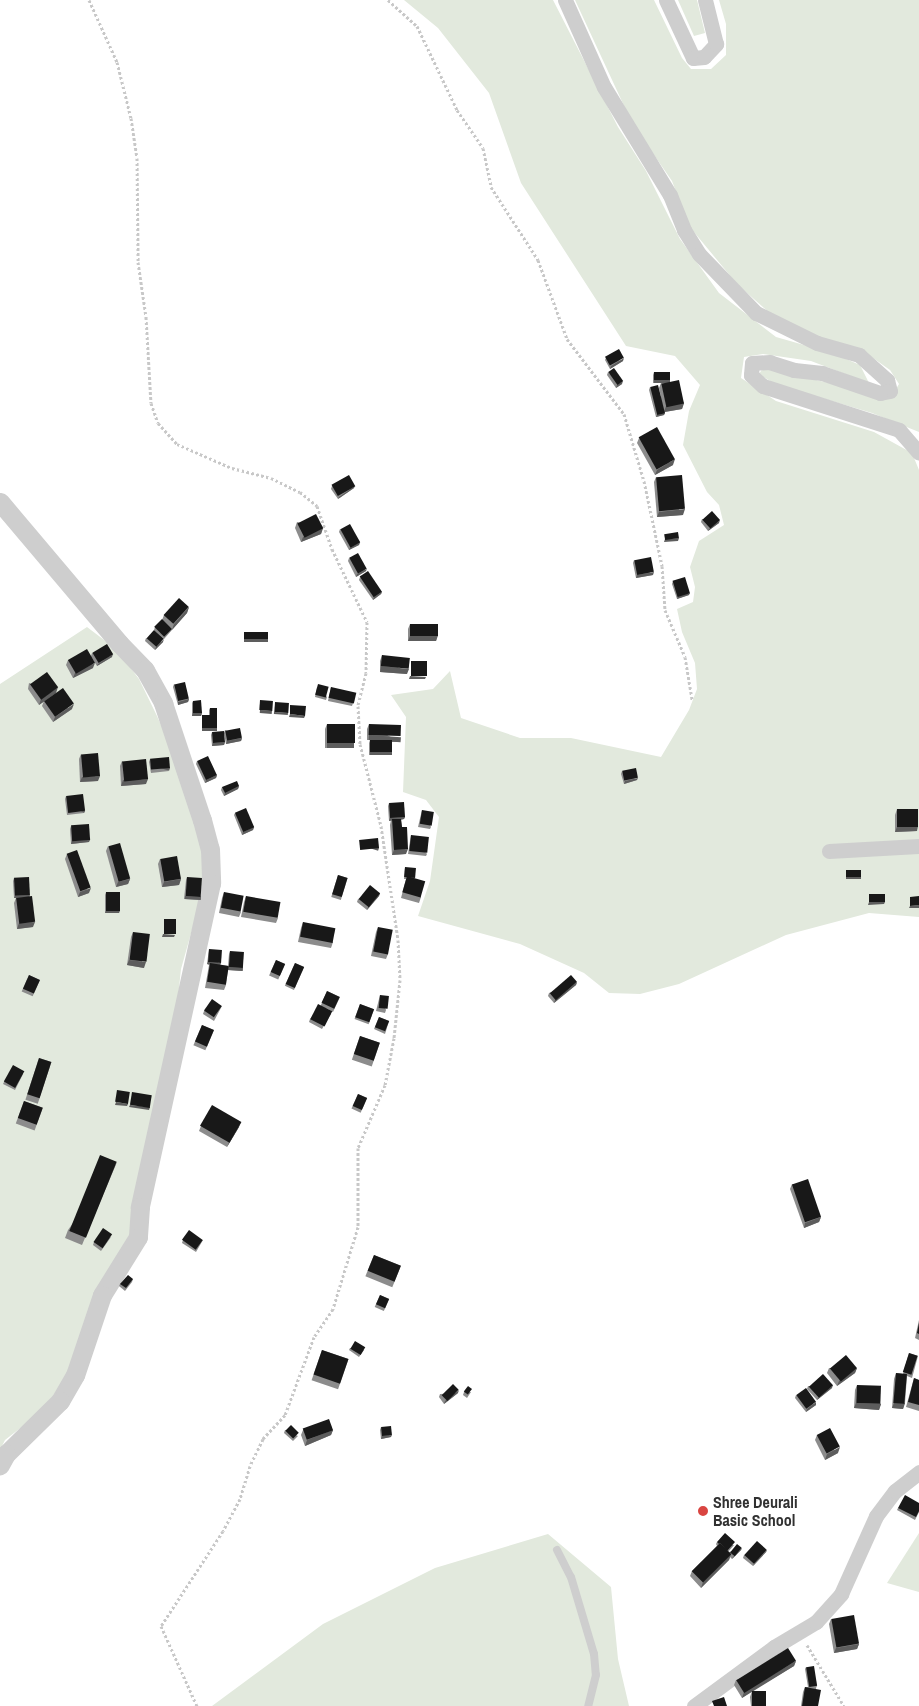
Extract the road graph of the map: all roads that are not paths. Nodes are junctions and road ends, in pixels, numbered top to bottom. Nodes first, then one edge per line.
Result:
1 (565, 0) edge
2 (666, 0) edge
3 (705, 0) edge
4 (919, 453) edge
5 (0, 502) edge
6 (919, 846) edge
7 (829, 851) dead end
8 (0, 1465) edge
9 (919, 1472) edge
10 (557, 1550) dead end
11 (588, 1706) edge
12 (694, 1706) edge

1 - 4 street
2 - 3 street
5 - 8 street
6 - 7 street
9 - 12 street
10 - 11 lane

